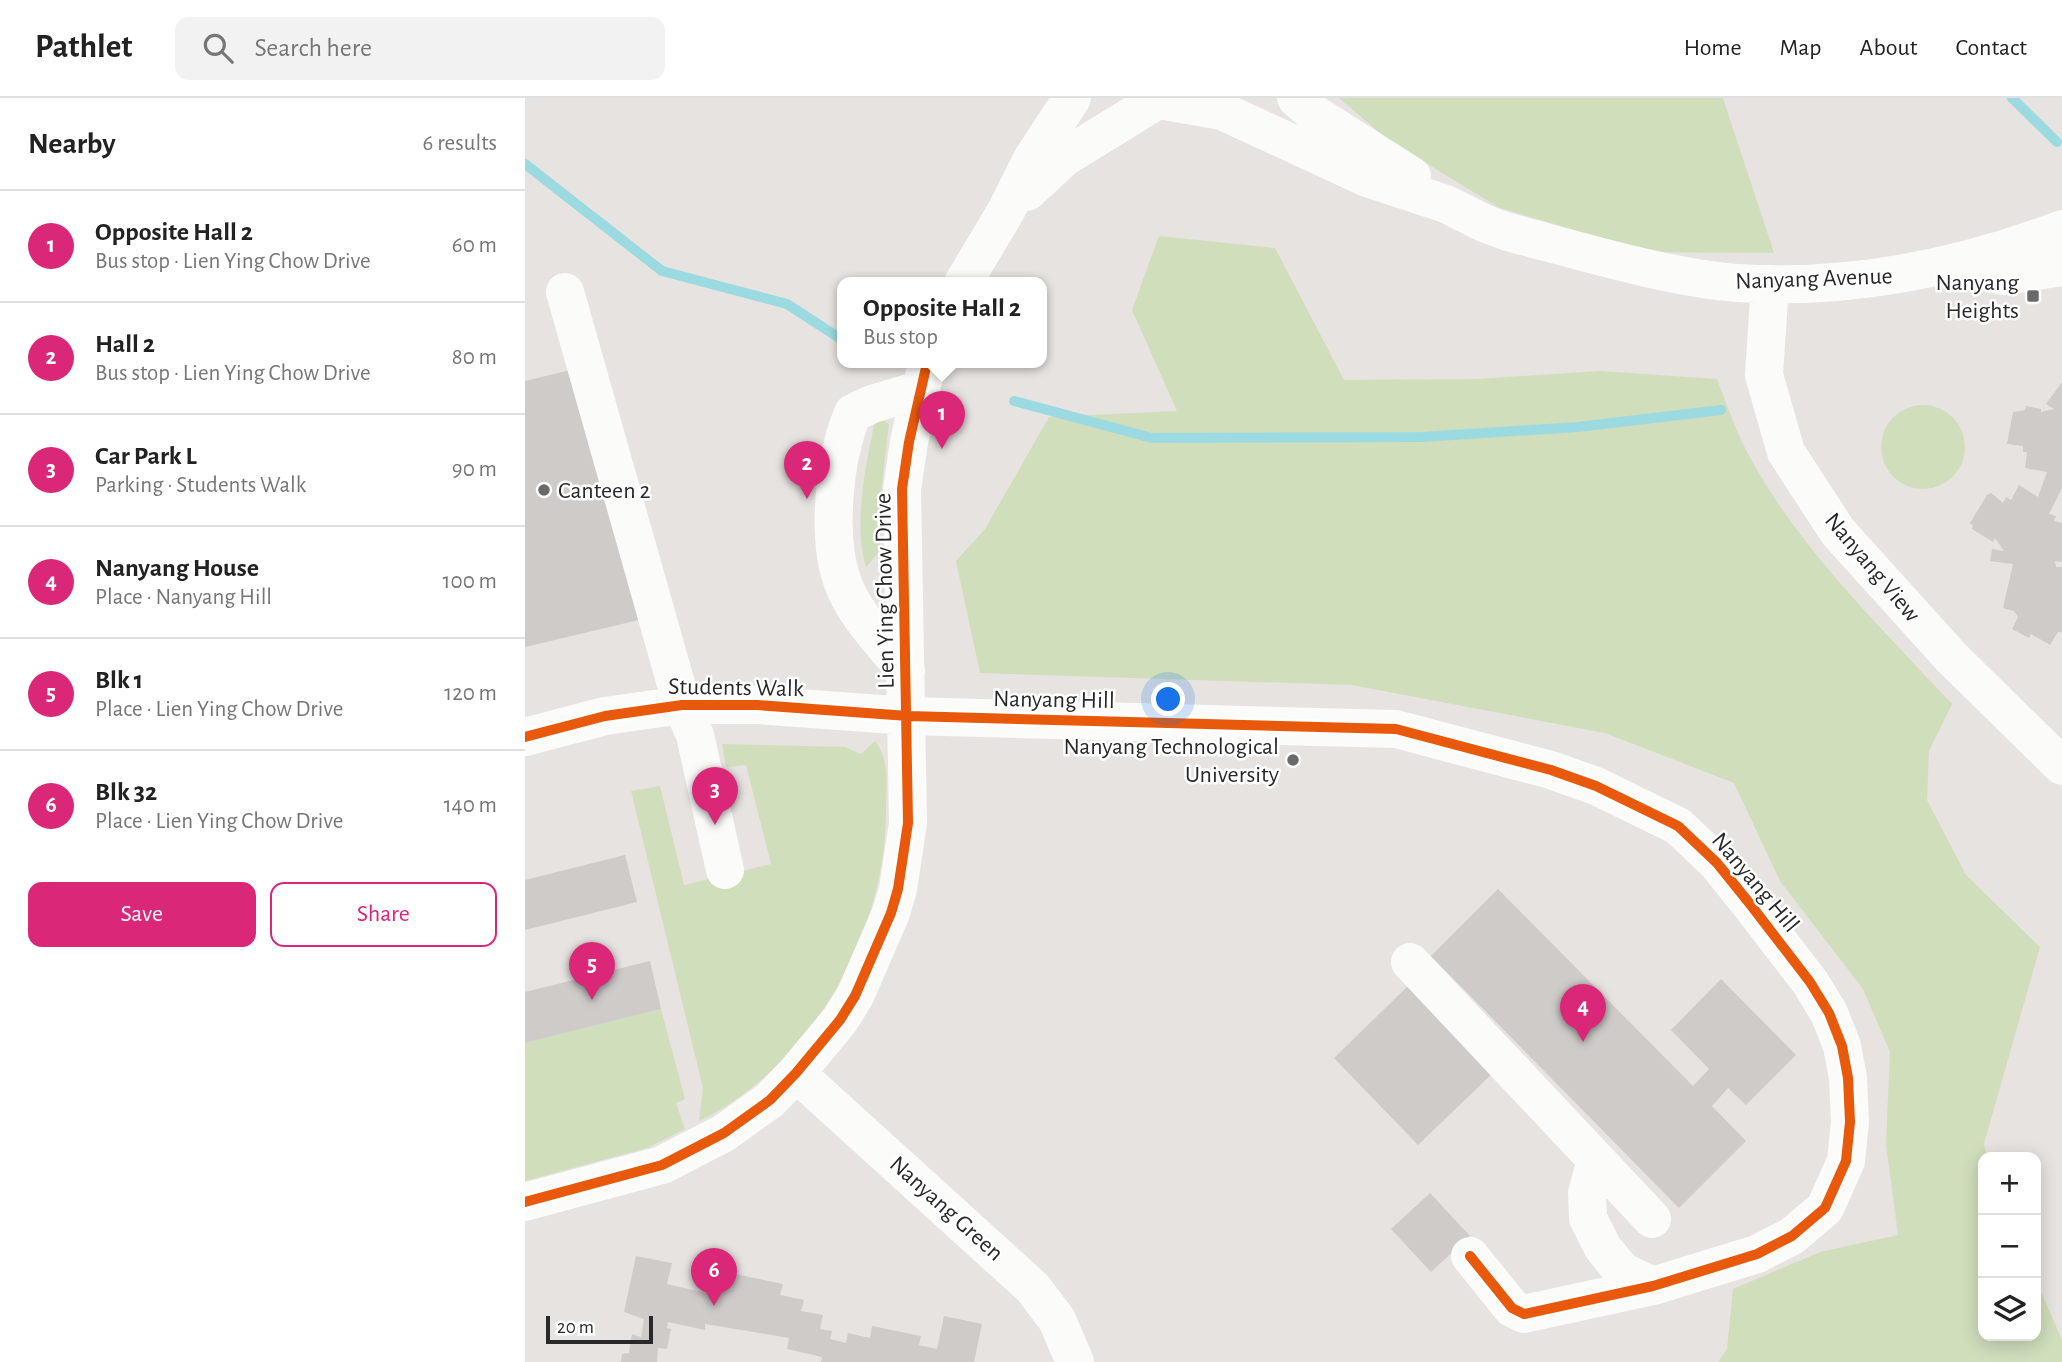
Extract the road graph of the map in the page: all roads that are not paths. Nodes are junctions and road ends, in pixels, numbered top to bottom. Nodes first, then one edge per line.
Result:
1 (1072, 98) edge
2 (1296, 98) edge
3 (1171, 100) edge
4 (1446, 204) junction
5 (1006, 211) junction
6 (2062, 229) edge
7 (1944, 263) junction
8 (2062, 267) edge
9 (967, 277) edge
10 (1770, 284) junction
11 (565, 292) dead end
12 (923, 377) edge
13 (906, 671) junction
14 (682, 705) junction
15 (908, 716) junction
16 (525, 737) edge
17 (2062, 766) edge
18 (725, 870) dead end
19 (1410, 962) dead end
20 (796, 1073) junction
21 (1596, 1160) junction
22 (525, 1202) edge
23 (1652, 1219) dead end
24 (1470, 1256) dead end
25 (1653, 1286) junction
26 (1075, 1362) edge

1 - 5 street
2 - 4 street, Nanyang Avenue
3 - 4 street, Nanyang Avenue
3 - 5 street
4 - 10 street, Nanyang Avenue
5 - 9 street
6 - 7 street, Nanyang Avenue
7 - 8 street
7 - 10 street, Nanyang Avenue
10 - 17 street, Nanyang View
11 - 14 street
12 - 13 street, Lien Ying Chow Drive
12 - 13 street
13 - 15 street, Lien Ying Chow Drive
14 - 15 street, Students Walk
14 - 16 street, Students Walk
14 - 18 street
15 - 20 street, Lien Ying Chow Drive
15 - 25 street, Nanyang Hill
19 - 21 street
20 - 22 street, Lien Ying Chow Drive
20 - 26 street, Nanyang Green
21 - 23 street
21 - 25 street
24 - 25 street, Nanyang Hill

